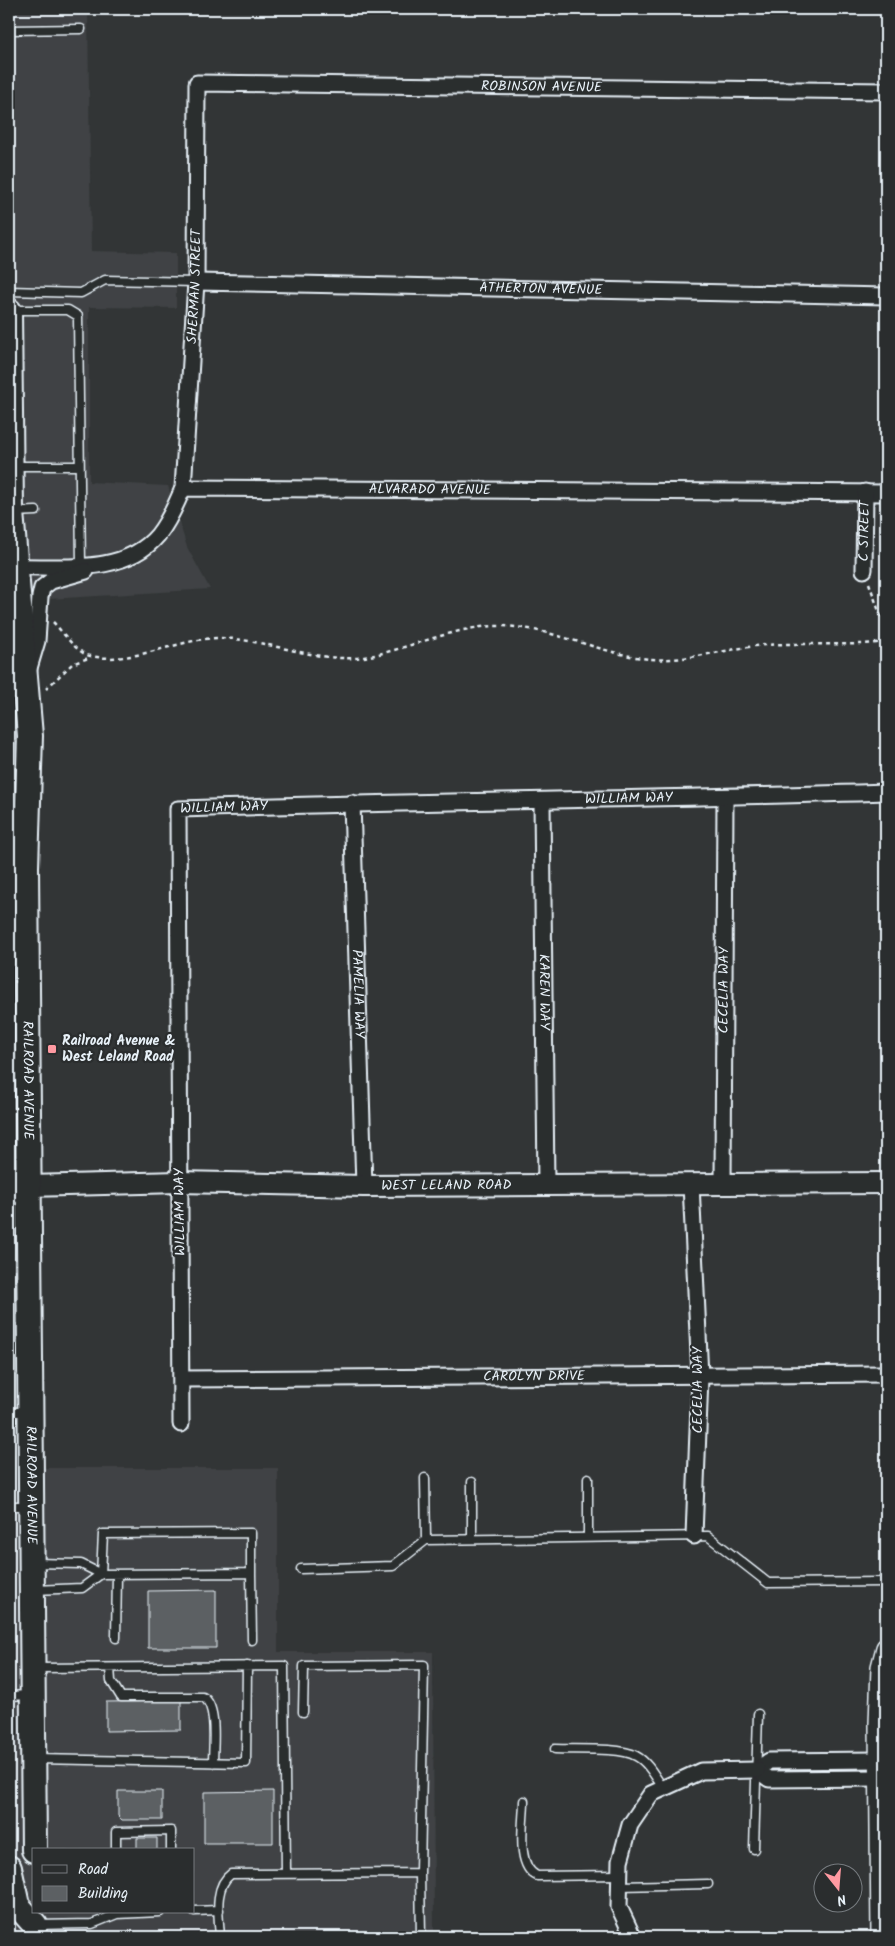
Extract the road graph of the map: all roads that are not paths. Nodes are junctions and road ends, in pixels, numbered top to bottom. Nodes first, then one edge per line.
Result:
1 (81, 29) dead end
2 (9, 30) edge
3 (197, 83) joint
4 (886, 91) edge
5 (196, 282) junction
6 (9, 291) edge
7 (886, 296) edge
8 (9, 310) edge
9 (10, 466) junction
10 (78, 466) junction
11 (183, 488) junction
12 (865, 492) junction
13 (886, 493) edge
14 (36, 511) dead end
15 (11, 512) junction
16 (106, 564) junction
17 (81, 566) junction
18 (12, 567) edge
19 (864, 570) road end
20 (22, 601) edge
21 (886, 792) edge
22 (725, 797) junction
23 (542, 801) junction
24 (352, 803) junction
25 (17, 867) edge
26 (179, 1182) junction
27 (886, 1182) edge
28 (546, 1184) junction
29 (691, 1184) junction
30 (723, 1184) junction
31 (16, 1185) edge
32 (364, 1186) junction
33 (886, 1374) edge
34 (700, 1377) junction
35 (182, 1379) junction
36 (19, 1412) edge
37 (181, 1424) dead end
38 (425, 1478) dead end
39 (588, 1478) dead end
40 (472, 1482) dead end
41 (20, 1506) edge
42 (694, 1536) junction
43 (588, 1537) junction
44 (472, 1539) junction
45 (426, 1540) junction
46 (31, 1563) junction
47 (301, 1569) dead end
48 (251, 1573) junction
49 (101, 1574) junction
50 (117, 1574) junction
51 (886, 1582) edge
52 (32, 1590) junction
53 (116, 1638) dead end
54 (252, 1640) dead end
55 (886, 1648) edge
56 (247, 1666) junction
57 (32, 1668) junction
58 (110, 1668) junction
59 (32, 1695) junction
60 (9, 1696) edge
61 (302, 1712) dead end
62 (758, 1714) dead end
63 (883, 1724) edge
64 (555, 1749) dead end
65 (33, 1759) junction
66 (820, 1761) junction
67 (213, 1762) junction
68 (879, 1769) junction
69 (758, 1770) junction
70 (821, 1779) junction
71 (663, 1788) junction
72 (524, 1801) dead end
73 (34, 1848) edge
74 (116, 1848) edge
75 (171, 1848) edge
76 (754, 1849) dead end
77 (883, 1853) edge
78 (9, 1868) edge
79 (286, 1873) junction
80 (420, 1873) junction
81 (620, 1881) junction
82 (708, 1884) dead end
83 (219, 1910) junction
84 (195, 1911) edge
85 (114, 1914) edge
86 (35, 1925) edge
87 (220, 1937) edge
88 (421, 1937) edge
89 (633, 1937) edge
90 (881, 1937) edge

1 - 2 lane
3 - 4 street, ROBINSON AVENUE
3 - 5 street, SHERMAN STREET
5 - 6 lane
5 - 7 street, ATHERTON AVENUE
5 - 11 street, SHERMAN STREET
8 - 9 highway, RAILROAD AVENUE
8 - 10 lane
9 - 10 lane
9 - 15 highway, RAILROAD AVENUE
10 - 17 lane
11 - 12 street, ALVARADO AVENUE
11 - 16 street
12 - 13 street, ALVARADO AVENUE
12 - 19 street, C STREET
14 - 15 lane
15 - 18 highway, RAILROAD AVENUE
16 - 17 street
16 - 20 street
17 - 18 street
18 - 20 highway, RAILROAD AVENUE
20 - 25 highway, RAILROAD AVENUE
21 - 22 street, WILLIAM WAY
22 - 23 street, WILLIAM WAY
22 - 30 street, CECELIA WAY
23 - 24 street, WILLIAM WAY
23 - 28 street, KAREN WAY
24 - 26 street, WILLIAM WAY
24 - 32 street, PAMELIA WAY
25 - 31 highway, RAILROAD AVENUE
26 - 31 main road, WEST LELAND ROAD
26 - 32 main road, WEST LELAND ROAD
26 - 35 street, WILLIAM WAY
27 - 30 main road, WEST LELAND ROAD
28 - 29 main road, WEST LELAND ROAD
28 - 32 main road, WEST LELAND ROAD
29 - 30 main road, WEST LELAND ROAD
29 - 34 street, CECELIA WAY
31 - 36 highway, RAILROAD AVENUE
33 - 34 street, CAROLYN DRIVE
34 - 35 street, CAROLYN DRIVE
34 - 42 street, CECELIA WAY
35 - 37 street, WILLIAM WAY
36 - 41 highway, RAILROAD AVENUE
38 - 45 lane
39 - 43 lane
40 - 44 lane
41 - 46 highway, RAILROAD AVENUE
42 - 43 lane
42 - 51 lane
43 - 44 lane
44 - 45 lane
45 - 47 lane
46 - 49 lane
46 - 52 highway, RAILROAD AVENUE
48 - 49 lane
48 - 50 lane
48 - 54 lane
49 - 50 lane
49 - 52 lane
50 - 53 lane
52 - 57 highway, RAILROAD AVENUE
55 - 63 street
56 - 58 lane
56 - 67 lane
56 - 79 lane
57 - 58 lane
57 - 59 highway, RAILROAD AVENUE
58 - 67 lane
59 - 60 lane
59 - 65 highway, RAILROAD AVENUE
61 - 80 lane
62 - 69 lane
63 - 68 street
64 - 71 lane
65 - 67 lane
65 - 73 highway, RAILROAD AVENUE
66 - 68 street
66 - 69 street
66 - 70 lane
68 - 70 street
68 - 77 street
69 - 70 street
69 - 71 street
69 - 76 lane
71 - 81 street
72 - 81 lane
74 - 75 lane
77 - 90 street
78 - 86 highway
79 - 80 lane
79 - 83 lane
80 - 88 lane
81 - 82 lane
81 - 89 street
83 - 84 lane
83 - 87 lane
85 - 86 lane

